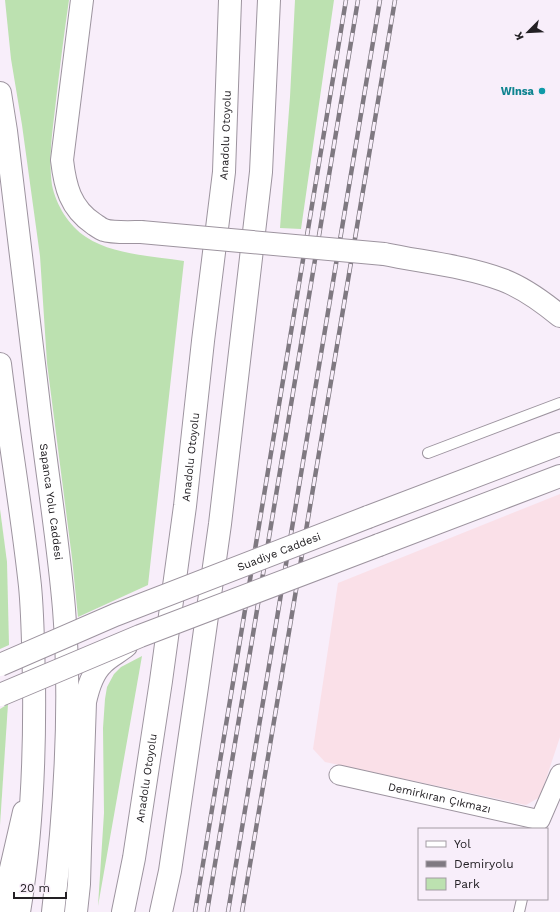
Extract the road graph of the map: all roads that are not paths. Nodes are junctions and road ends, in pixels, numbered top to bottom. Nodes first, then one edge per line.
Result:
1 (82, 0) edge
2 (230, 0) edge
3 (269, 0) edge
4 (0, 93) edge
5 (560, 316) edge
6 (0, 364) edge
7 (560, 403) edge
8 (560, 444) edge
9 (428, 453) dead end
10 (560, 476) edge
11 (140, 636) junction
12 (0, 665) edge
13 (0, 695) edge
14 (34, 768) junction
15 (560, 774) edge
16 (338, 775) dead end
17 (539, 825) edge
18 (522, 900) edge
19 (1, 912) edge
20 (19, 912) edge
21 (53, 912) edge
22 (76, 912) edge
23 (123, 912) edge
24 (161, 912) edge
25 (519, 912) edge

1 - 5 main road, bridge
2 - 23 main road, Anadolu Otoyolu
3 - 24 main road
4 - 21 main road, Sapanca Yolu Caddesi
6 - 14 main road
7 - 9 lane
8 - 12 main road, Suadiye Caddesi, bridge
10 - 11 main road, bridge
11 - 13 main road, bridge
11 - 22 main road
14 - 19 main road
14 - 20 main road
15 - 17 street
16 - 17 street, Demirkıran Çıkmazı
18 - 25 lane

